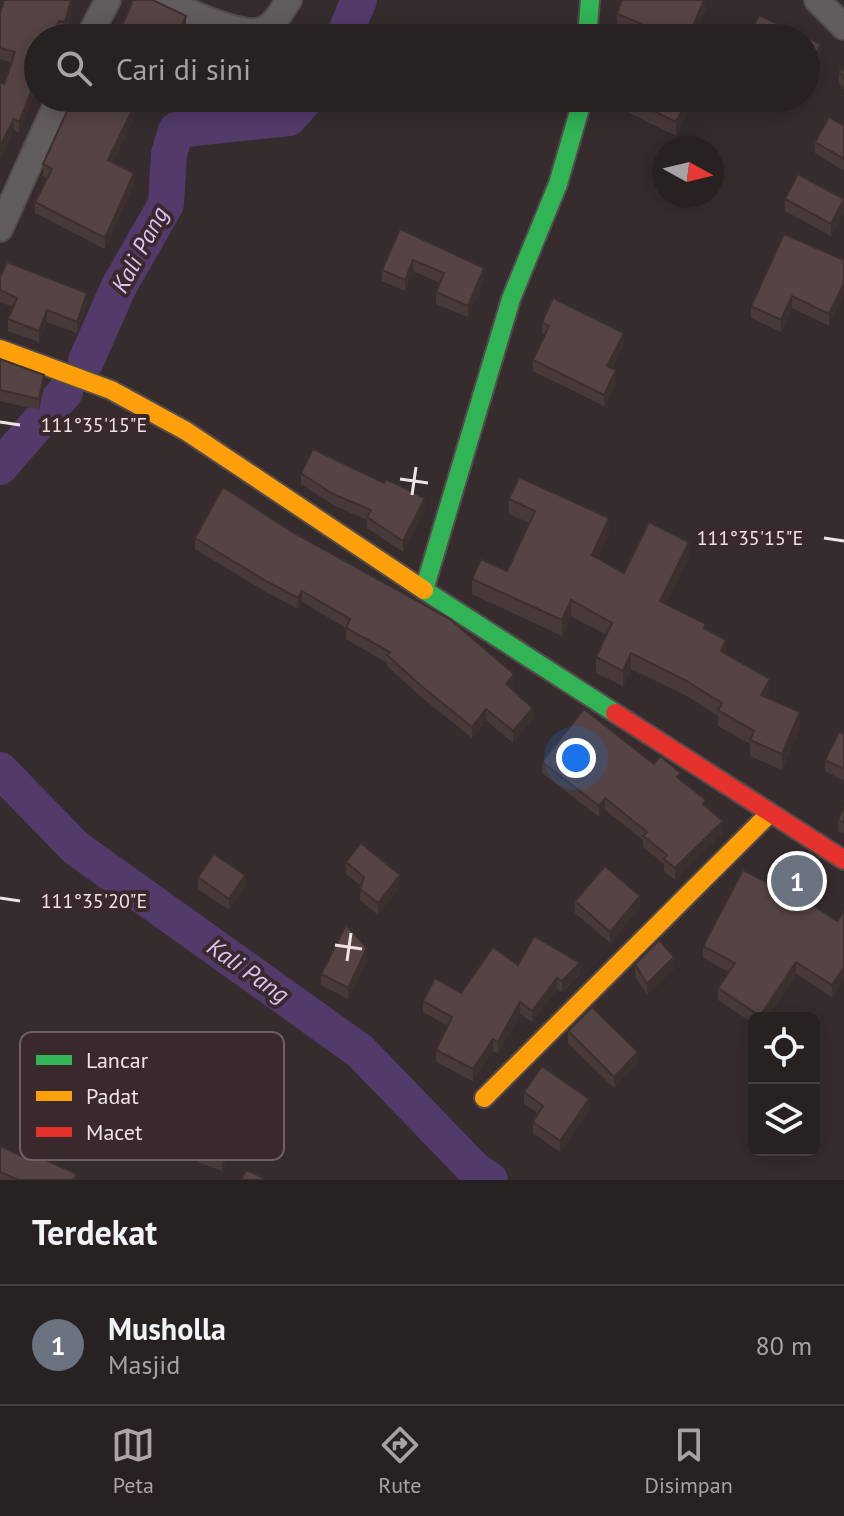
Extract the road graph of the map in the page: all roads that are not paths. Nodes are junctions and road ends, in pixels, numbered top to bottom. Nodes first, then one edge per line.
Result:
1 (108, 0) edge
2 (161, 0) edge
3 (289, 0) edge
4 (590, 0) edge
5 (817, 0) edge
6 (95, 24) edge
7 (226, 24) edge
8 (273, 24) edge
9 (588, 24) edge
10 (844, 27) edge
11 (53, 112) edge
12 (579, 112) edge
13 (0, 229) edge
14 (0, 349) edge
15 (424, 590) junction
16 (768, 815) junction
17 (844, 860) edge
18 (484, 1098) dead end

1 - 6 street
2 - 7 street
3 - 8 street
4 - 9 street
5 - 10 street
11 - 13 street
12 - 15 street
14 - 15 street
15 - 16 street
16 - 17 street
16 - 18 street

